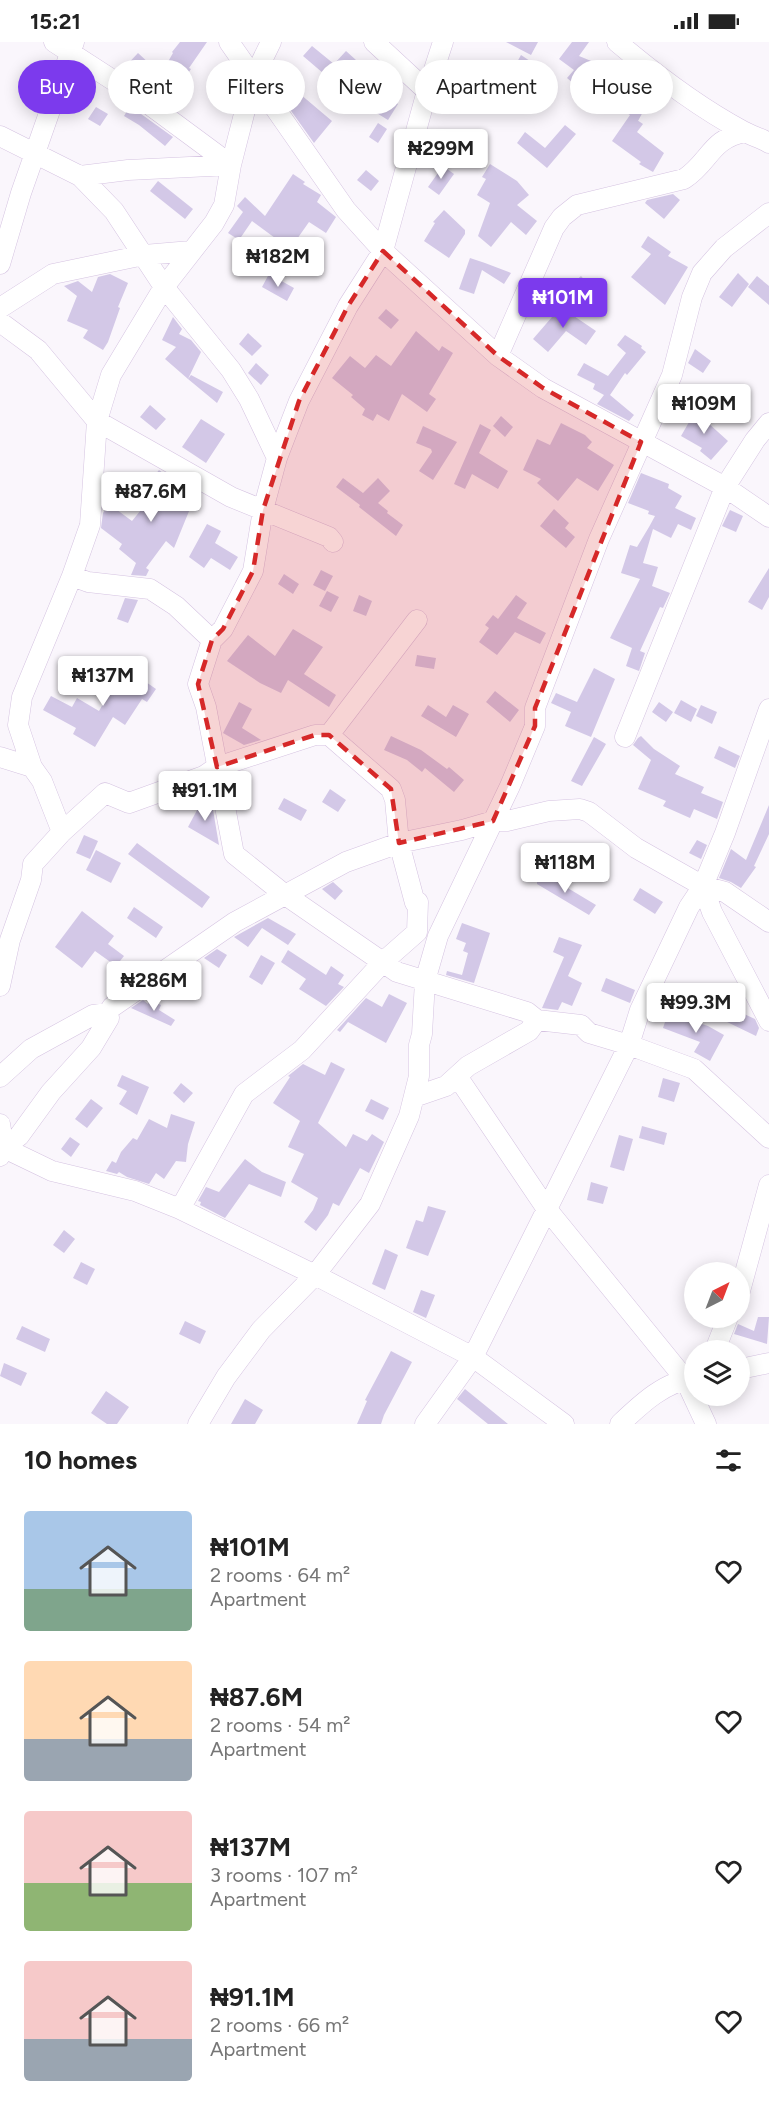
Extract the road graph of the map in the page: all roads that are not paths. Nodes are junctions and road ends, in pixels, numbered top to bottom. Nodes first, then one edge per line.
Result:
1 (229, 42) edge
2 (271, 42) edge
3 (374, 42) edge
4 (443, 42) edge
5 (617, 42) edge
6 (66, 45) edge
7 (241, 60) edge
8 (262, 60) edge
9 (437, 60) edge
10 (415, 80) edge
11 (244, 114) edge
12 (278, 114) edge
13 (421, 114) edge
14 (745, 132) junction
15 (0, 136) edge
16 (769, 143) edge
17 (35, 155) junction
18 (231, 165) junction
19 (80, 176) junction
20 (769, 213) edge
21 (191, 251) junction
22 (383, 251) junction
23 (144, 255) junction
24 (0, 264) edge
25 (164, 287) junction
26 (0, 308) edge
27 (0, 322) edge
28 (498, 356) junction
29 (97, 421) junction
30 (769, 423) edge
31 (641, 442) junction
32 (278, 458) junction
33 (725, 487) junction
34 (263, 510) junction
35 (769, 517) edge
36 (333, 542) dead end
37 (72, 576) junction
38 (417, 620) dead end
39 (212, 640) junction
40 (769, 709) edge
41 (329, 735) junction
42 (625, 737) dead end
43 (0, 757) edge
44 (32, 767) junction
45 (217, 767) junction
46 (493, 821) junction
47 (62, 832) junction
48 (399, 843) junction
49 (703, 886) junction
50 (284, 894) junction
51 (769, 922) edge
52 (5, 940) edge
53 (383, 962) junction
54 (425, 981) junction
55 (0, 986) edge
56 (108, 1013) junction
57 (537, 1020) junction
58 (769, 1021) edge
59 (629, 1045) junction
60 (457, 1076) junction
61 (0, 1077) edge
62 (414, 1097) junction
63 (0, 1124) edge
64 (769, 1138) edge
65 (1, 1150) edge
66 (769, 1185) edge
67 (546, 1208) junction
68 (180, 1209) junction
69 (748, 1262) edge
70 (315, 1275) junction
71 (473, 1357) junction
72 (769, 1363) edge
73 (750, 1367) edge
74 (684, 1372) edge
75 (684, 1381) edge
76 (700, 1406) edge
77 (198, 1424) edge
78 (424, 1424) edge
79 (564, 1424) edge
80 (621, 1424) edge
81 (706, 1424) edge

1 - 7 street
2 - 8 street
3 - 10 street
4 - 9 street
5 - 14 street
6 - 17 street
6 - 18 street
11 - 18 street
12 - 22 street
13 - 22 street
14 - 16 street
14 - 28 street
15 - 17 street
17 - 19 street
17 - 24 street
18 - 19 street
18 - 21 street
19 - 23 street
20 - 31 street
21 - 23 street
21 - 25 street
22 - 28 street
22 - 32 street
23 - 25 street
23 - 26 street
25 - 29 street
25 - 32 street
27 - 29 street
28 - 31 street
29 - 34 street
29 - 37 street
30 - 33 street
31 - 33 street
31 - 46 street
32 - 34 street
33 - 35 street
33 - 42 street
34 - 36 street
34 - 39 street
37 - 39 street
37 - 44 street
38 - 41 street
39 - 45 street
40 - 49 street
41 - 45 street
41 - 48 street
43 - 44 street
44 - 47 street
45 - 47 street
45 - 50 street
46 - 48 street
46 - 49 street
46 - 54 street
47 - 52 street
48 - 50 street
48 - 53 street
49 - 51 street
49 - 58 street
49 - 59 street
50 - 53 street
50 - 56 street
52 - 55 street
53 - 54 street
53 - 68 street
54 - 57 street
54 - 62 street
56 - 61 street
56 - 65 street
57 - 59 street
57 - 60 street
59 - 64 street
59 - 67 street
60 - 62 street
60 - 67 street
62 - 70 street
63 - 65 street
65 - 68 street
66 - 69 street
67 - 71 street
67 - 74 street
68 - 70 street
70 - 71 street
70 - 77 street
71 - 78 street
71 - 79 street
72 - 73 street
75 - 80 street
76 - 81 street

